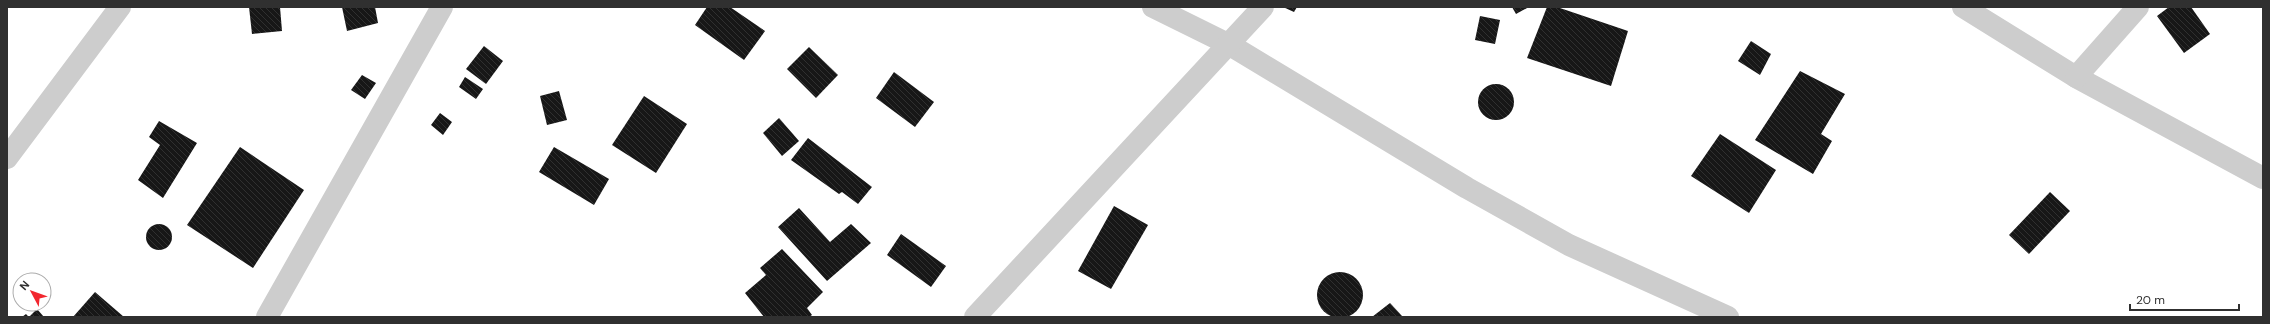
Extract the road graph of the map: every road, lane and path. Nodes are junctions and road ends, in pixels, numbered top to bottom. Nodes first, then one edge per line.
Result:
1 (120, 7) edge
2 (442, 7) edge
3 (1153, 7) edge
4 (1263, 7) edge
5 (1964, 7) edge
6 (2138, 7) edge
7 (1230, 45) junction
8 (2076, 77) junction
9 (7, 158) edge
10 (2263, 178) edge
11 (267, 317) edge
12 (975, 317) edge
13 (1728, 317) edge

1 - 9 street
2 - 11 street
3 - 7 street
4 - 7 street
5 - 8 street
6 - 8 street
7 - 12 street
7 - 13 street
8 - 10 street

